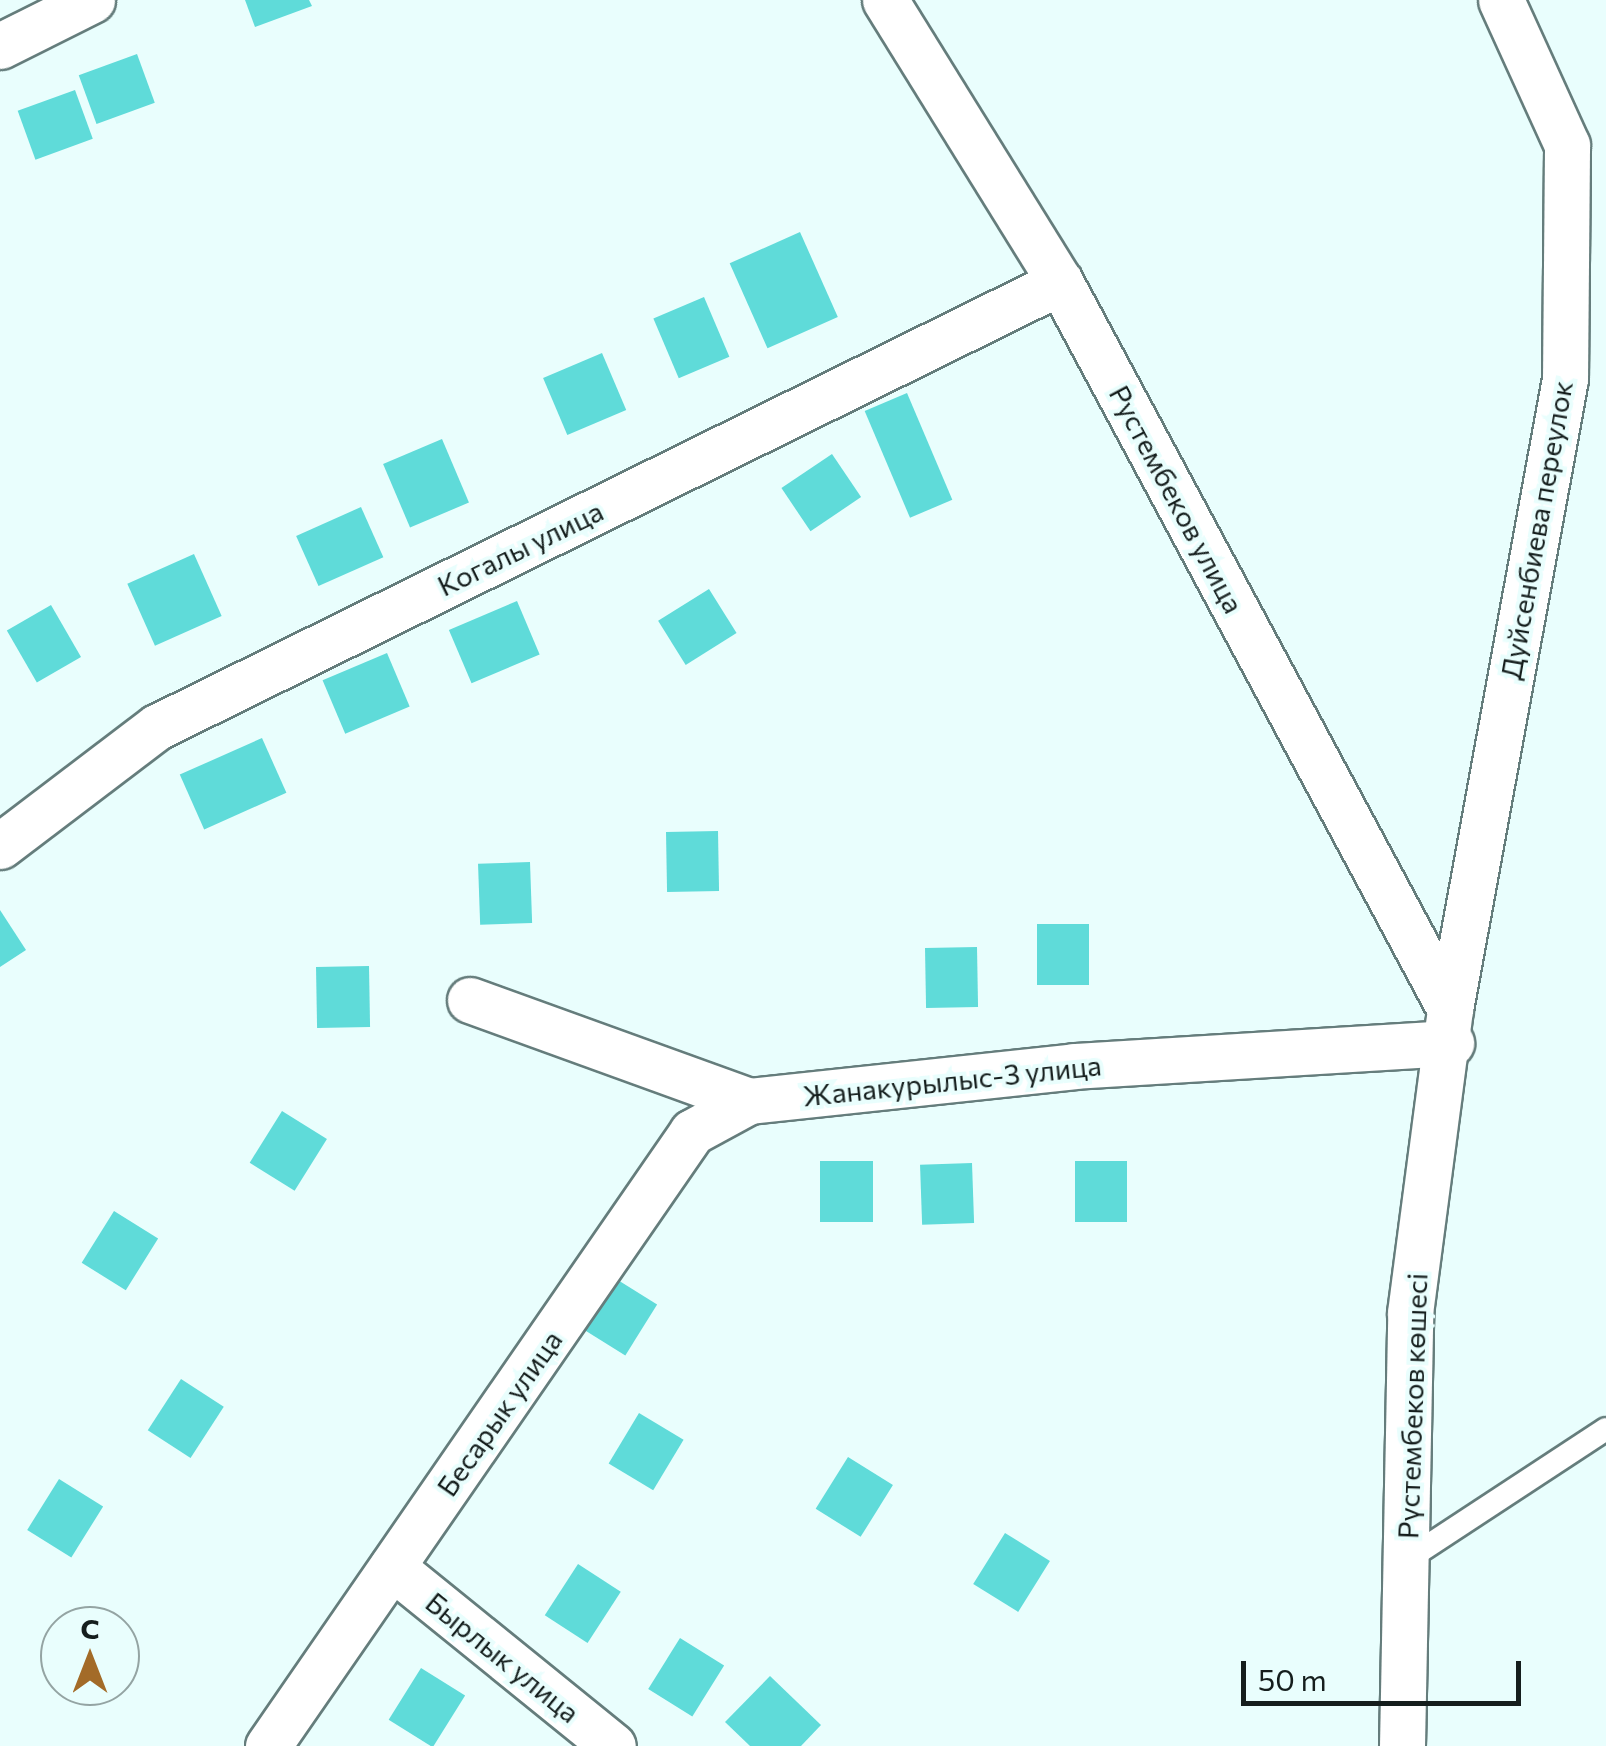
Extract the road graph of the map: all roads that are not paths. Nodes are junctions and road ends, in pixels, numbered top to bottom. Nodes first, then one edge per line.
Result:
1 (92, 0) edge
2 (885, 0) edge
3 (1500, 0) edge
4 (0, 46) edge
5 (1060, 282) junction
6 (0, 846) edge
7 (470, 1000) dead end
8 (1450, 1026) junction
9 (749, 1102) junction
10 (1606, 1429) edge
11 (1406, 1561) junction
12 (392, 1567) junction
13 (268, 1746) edge
14 (613, 1746) edge
15 (1402, 1746) edge

1 - 4 street
2 - 5 street, Рустембеков улица
3 - 8 street, Дуйсенбиева переулок
5 - 6 street, Когалы улица
5 - 8 street, Рустембеков улица
7 - 9 street, Жанакурылыс-3 улица
8 - 9 street, Жанакурылыс-3 улица
8 - 11 street, Рүстембеков көшесі
9 - 12 street, Бесарык улица
10 - 11 lane
11 - 15 street, Рүстембеков көшесі
12 - 13 street, Бесарык улица
12 - 14 street, Бырлык улица

